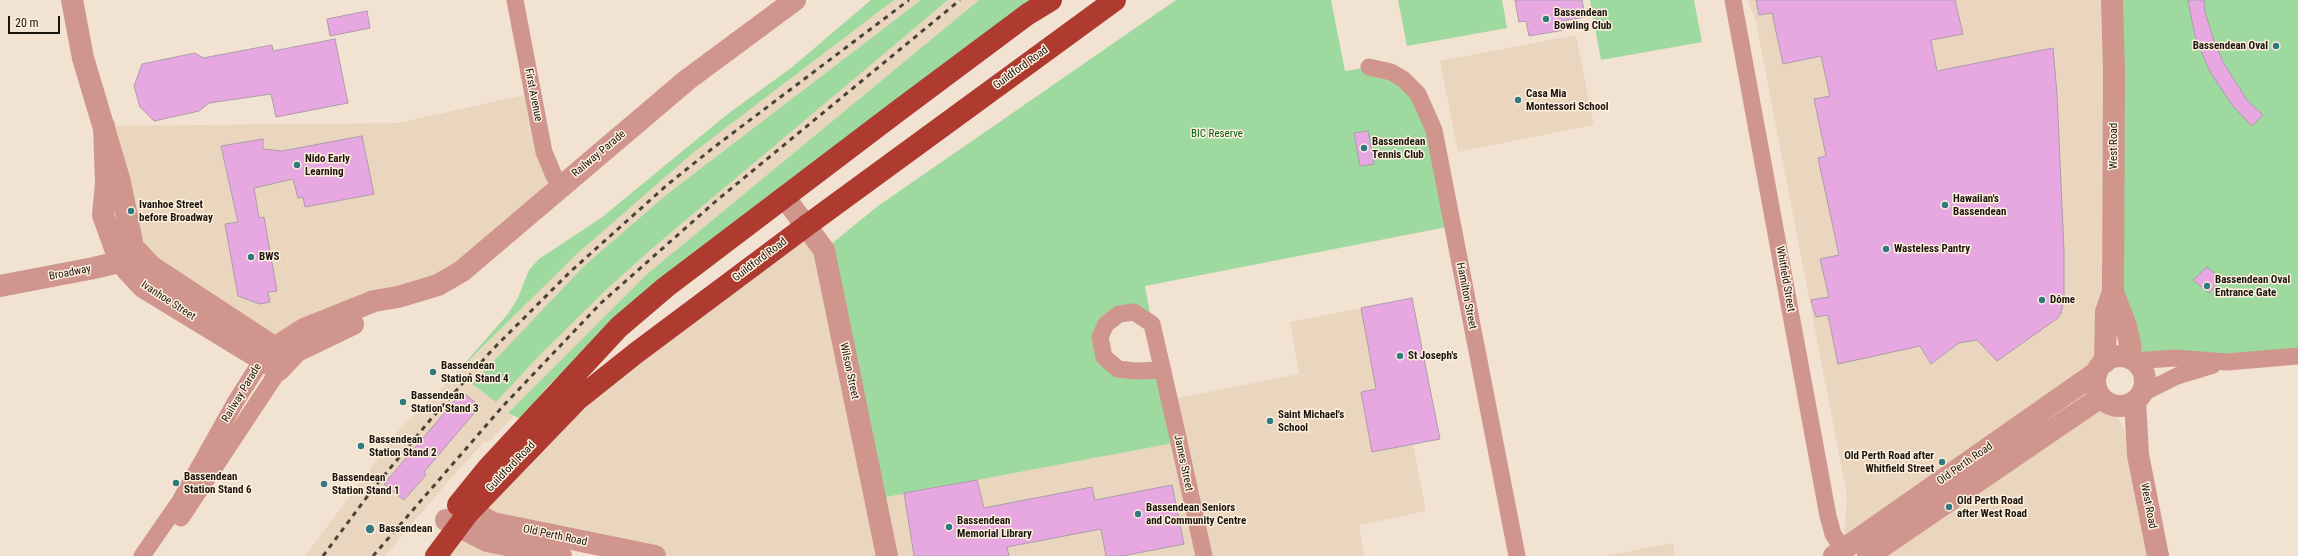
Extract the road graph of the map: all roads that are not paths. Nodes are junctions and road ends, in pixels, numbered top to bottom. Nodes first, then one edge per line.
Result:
1 (72, 0) edge
2 (515, 0) edge
3 (1051, 0) edge
4 (1115, 0) edge
5 (1733, 0) edge
6 (2112, 0) edge
7 (786, 3) edge
8 (1370, 67) dead end
9 (562, 186) junction
10 (785, 198) junction
11 (806, 226) junction
12 (131, 259) junction
13 (0, 286) edge
14 (2113, 292) junction
15 (2298, 356) edge
16 (276, 358) junction
17 (2132, 360) junction
18 (2227, 362) junction
19 (2101, 367) junction
20 (1163, 370) dead end
21 (2139, 397) junction
22 (2106, 401) junction
23 (2138, 455) junction
24 (458, 516) junction
25 (632, 554) edge
26 (1839, 554) edge
27 (142, 556) edge
28 (153, 556) edge
29 (421, 556) edge
30 (436, 556) edge
31 (561, 556) edge
32 (654, 556) edge
33 (887, 556) edge
34 (1204, 556) edge
35 (1517, 556) edge
36 (1868, 556) edge
37 (2158, 556) edge

1 - 12 street, Ivanhoe Street
2 - 9 street, First Avenue
3 - 10 highway, Guildford Road
4 - 11 highway, Guildford Road
5 - 26 street, Whitfield Street
6 - 14 street, West Road
7 - 9 street, Railway Parade
8 - 35 street, Hamilton Street
9 - 16 street, Railway Parade
10 - 11 street, Wilson Street
10 - 24 highway, Guildford Road
11 - 24 highway, Guildford Road
11 - 33 street, Wilson Street
12 - 13 street, Broadway
12 - 16 street, Ivanhoe Street
14 - 17 street, West Road
14 - 19 street, West Road
15 - 18 street
16 - 27 street, Railway Parade
16 - 28 street, Railway Parade
17 - 18 street
17 - 19 street
17 - 21 street
18 - 21 street
19 - 22 street
19 - 26 street, Old Perth Road
20 - 34 street, James Street
21 - 22 street
21 - 23 street, West Road
22 - 23 street, West Road
22 - 36 street, Old Perth Road
23 - 37 street, West Road
24 - 25 street, Old Perth Road
24 - 29 highway, Guildford Road
24 - 30 highway, Guildford Road
24 - 31 street, Old Perth Road
25 - 32 street, Old Perth Road

